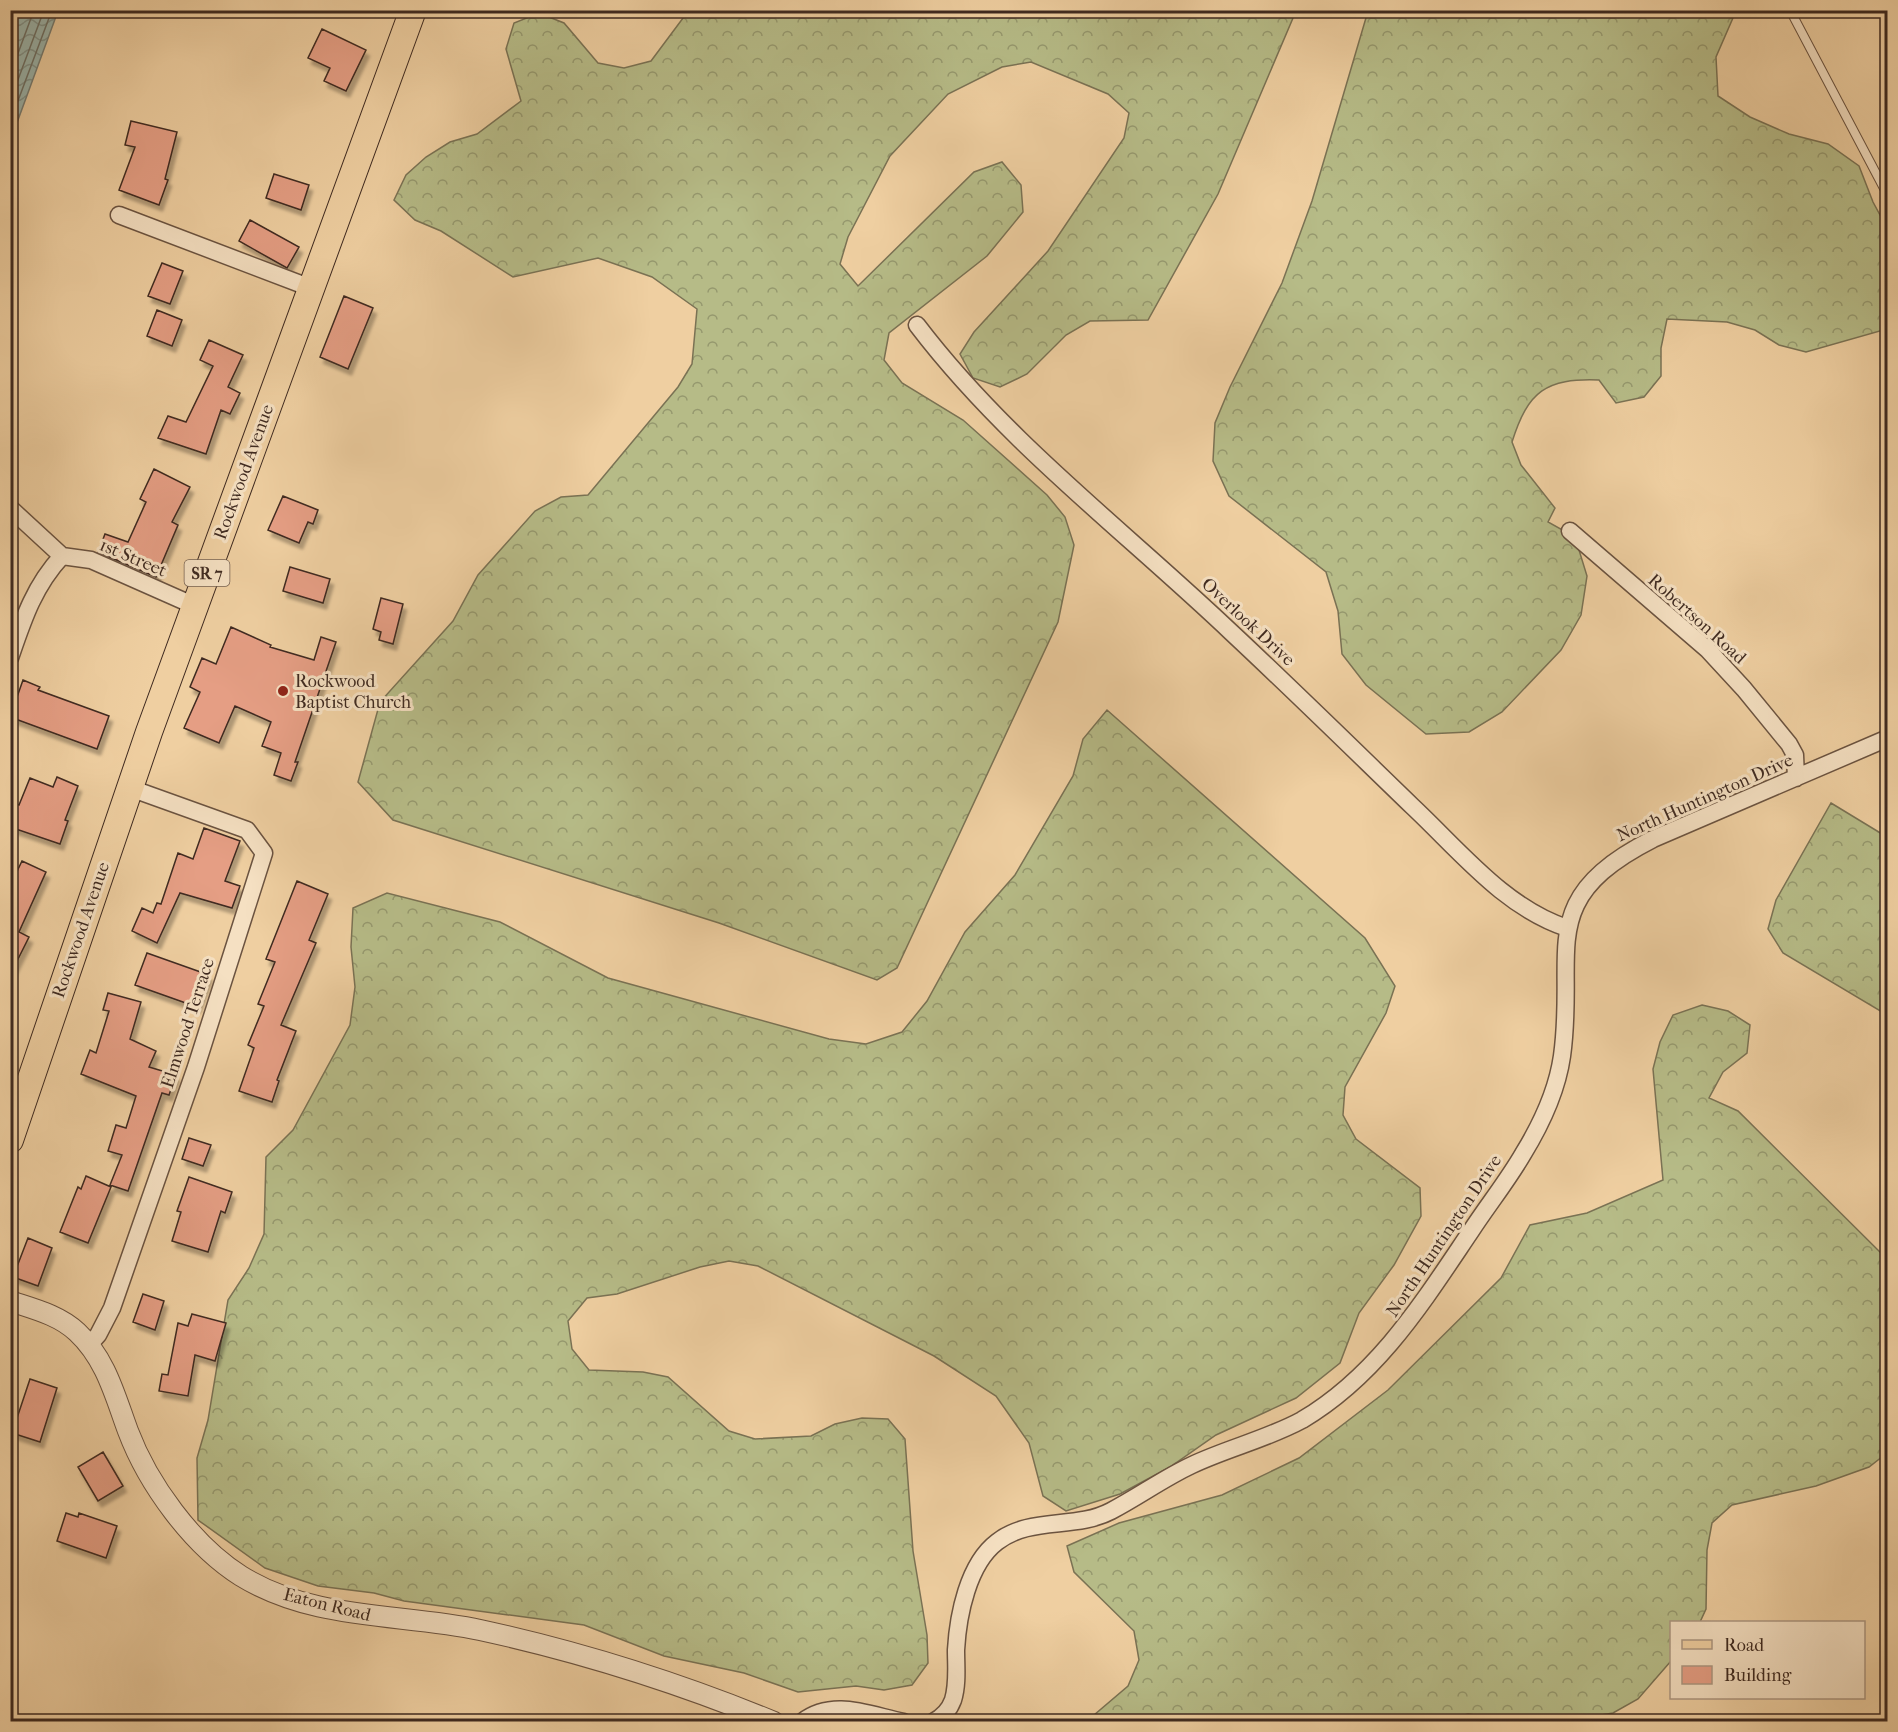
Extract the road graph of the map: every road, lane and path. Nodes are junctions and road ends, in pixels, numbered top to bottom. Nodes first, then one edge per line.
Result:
1 (413, 10) edge
2 (1790, 10) edge
3 (1887, 196) edge
4 (119, 215) dead end
5 (311, 288) junction
6 (917, 325) dead end
7 (10, 508) edge
8 (1570, 531) dead end
9 (62, 556) junction
10 (195, 606) junction
11 (10, 658) edge
12 (1887, 738) edge
13 (1796, 778) junction
14 (130, 788) junction
15 (1567, 928) junction
16 (10, 1140) edge
17 (10, 1301) edge
18 (89, 1345) junction
19 (774, 1722) edge
20 (802, 1722) edge
21 (904, 1722) edge
22 (933, 1722) edge

1 - 5 main road, Rockwood Avenue / SR 7
2 - 3 lane
4 - 5 street
5 - 10 main road, Rockwood Avenue / SR 7
6 - 15 street, Overlook Drive
7 - 9 street
8 - 13 street, Robertson Road
9 - 10 street, 1st Street
9 - 11 street
10 - 14 main road, Rockwood Avenue / SR 7
12 - 13 street, North Huntington Drive
13 - 15 street, North Huntington Drive
14 - 16 main road, Rockwood Avenue / SR 7
14 - 18 street, Elmwood Terrace
15 - 22 street, North Huntington Drive
17 - 18 street, Eaton Road
18 - 19 street, Eaton Road
20 - 21 street

